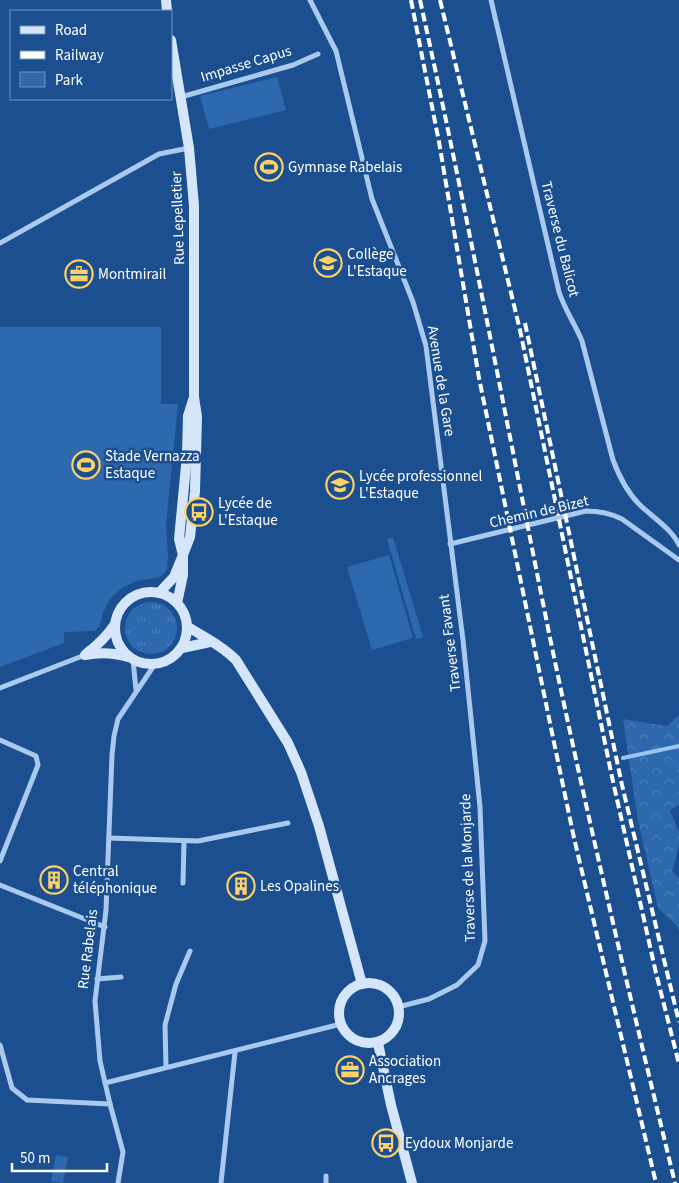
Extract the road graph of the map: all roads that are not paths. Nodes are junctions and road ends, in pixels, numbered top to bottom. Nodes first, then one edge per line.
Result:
1 (310, 0) edge
2 (491, 0) edge
3 (172, 46) edge
4 (318, 54) dead end
5 (181, 97) junction
6 (189, 148) junction
7 (0, 243) edge
8 (450, 544) junction
9 (679, 545) edge
10 (183, 555) junction
11 (679, 559) edge
12 (159, 593) junction
13 (177, 603) junction
14 (115, 623) junction
15 (187, 626) junction
16 (210, 642) junction
17 (182, 648) junction
18 (85, 655) junction
19 (131, 658) junction
20 (154, 664) junction
21 (0, 688) edge
22 (136, 690) junction
23 (474, 738) joint
24 (0, 740) edge
25 (288, 824) dead end
26 (110, 838) junction
27 (184, 842) junction
28 (0, 860) edge
29 (183, 883) dead end
30 (0, 885) edge
31 (105, 927) junction
32 (190, 952) dead end
33 (122, 977) dead end
34 (97, 979) junction
35 (362, 984) junction
36 (398, 1007) junction
37 (341, 1024) junction
38 (378, 1042) junction
39 (0, 1045) edge
40 (235, 1052) junction
41 (166, 1067) junction
42 (105, 1083) junction
43 (110, 1104) junction
44 (326, 1176) dead end
45 (118, 1183) edge
46 (220, 1183) edge
47 (326, 1183) edge
48 (412, 1183) edge

1 - 8 street, Avenue de la Gare
2 - 9 street, Traverse du Balicot
3 - 5 street, Rue Lepelletier
4 - 5 street, Impasse Capus
5 - 6 street, Rue Lepelletier
6 - 7 street
6 - 10 street, Rue Lepelletier
8 - 11 street, Chemin de Bizet
8 - 23 street, Traverse Favant
10 - 12 street, Rue Lepelletier
10 - 13 street, Rue Lepelletier
12 - 13 street
12 - 14 street
13 - 15 street
14 - 18 street
14 - 19 street
15 - 16 street
15 - 17 street
16 - 17 street
16 - 35 street
17 - 20 street
18 - 19 street
18 - 21 street
19 - 20 street
19 - 22 street
20 - 22 street, Rue Rabelais
22 - 26 street, Rue Rabelais
23 - 36 street, Traverse de la Monjarde
24 - 28 street
25 - 27 street
26 - 27 street
26 - 31 street, Rue Rabelais
27 - 29 street
30 - 31 street
31 - 34 street, Rue Rabelais
32 - 41 street
33 - 34 street
34 - 42 street, Rue Rabelais
35 - 36 street
35 - 37 street
36 - 38 street
37 - 38 street
37 - 40 street
38 - 48 street
39 - 43 street
40 - 41 street
40 - 46 street
41 - 42 street
42 - 43 street, Rue Rabelais
43 - 45 street, Rue Rabelais
44 - 47 street

